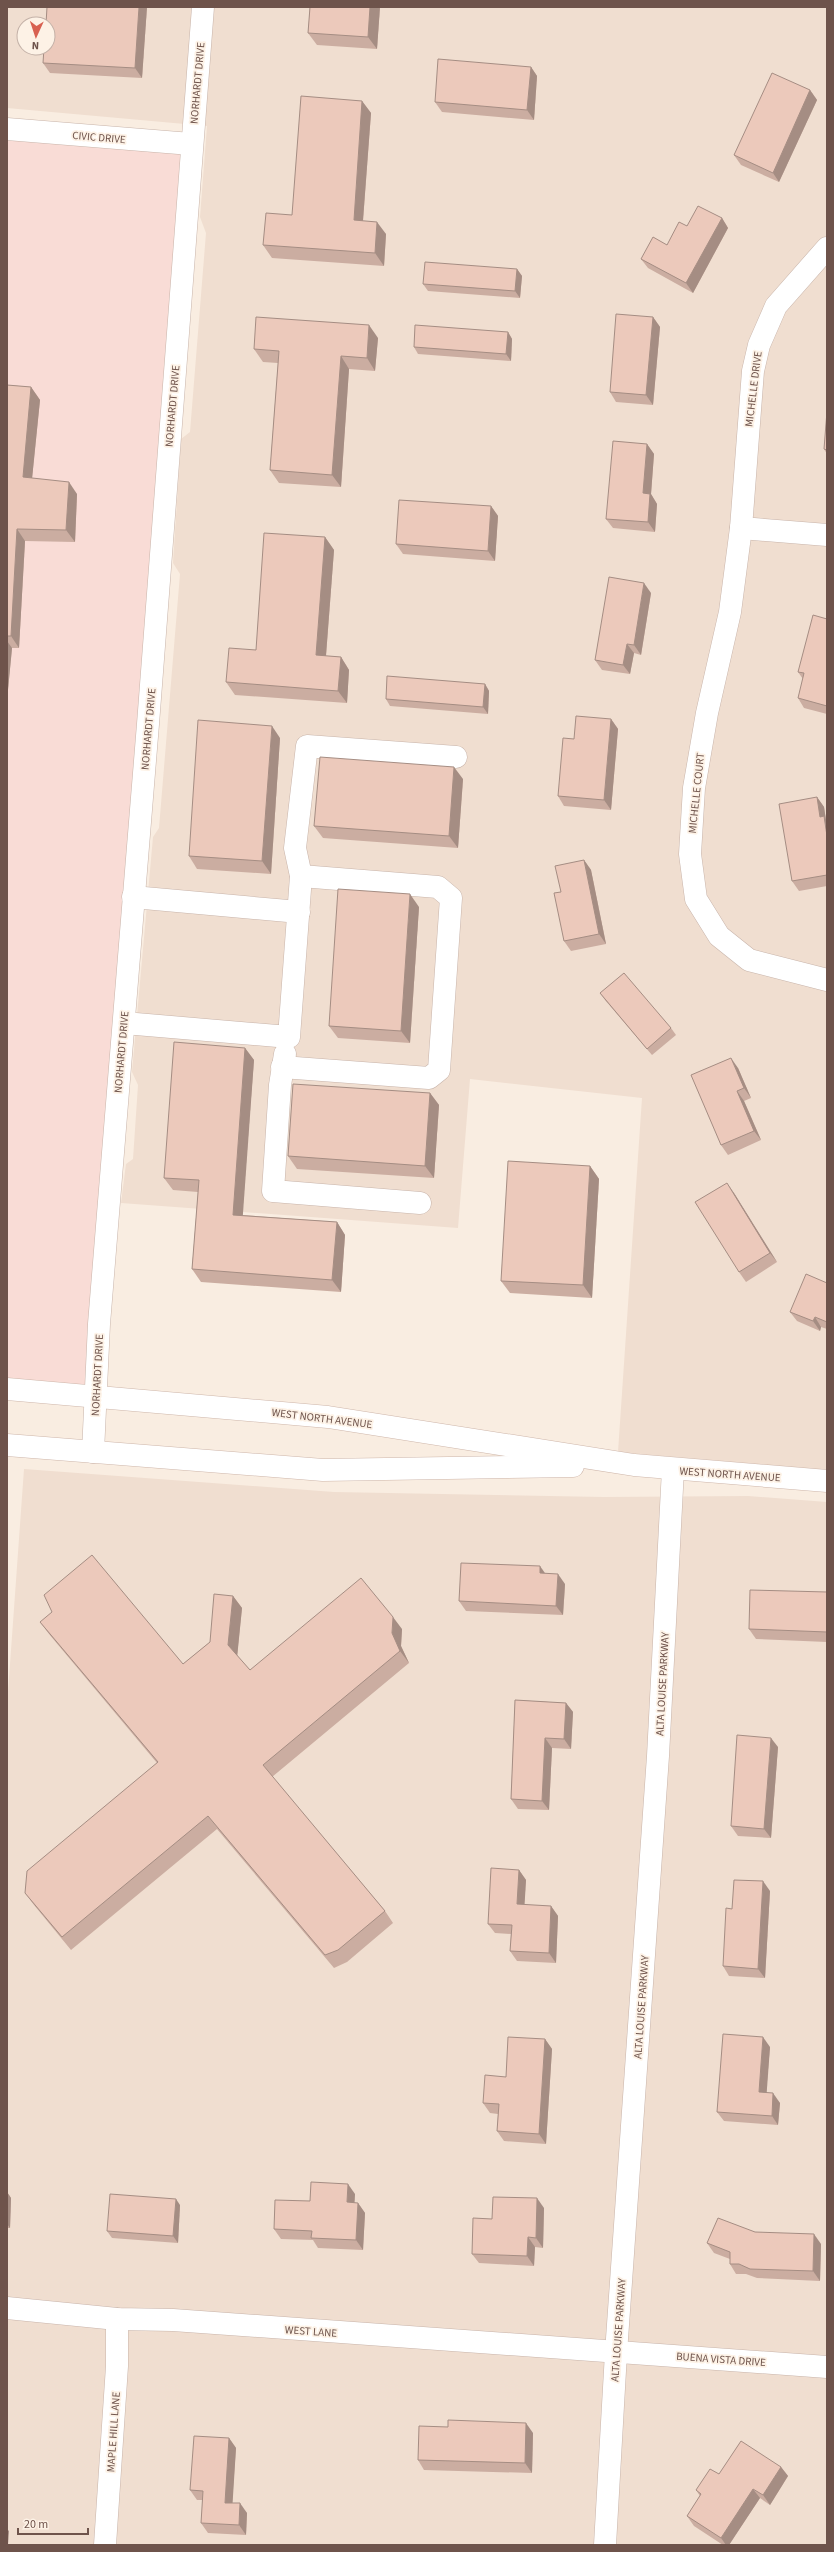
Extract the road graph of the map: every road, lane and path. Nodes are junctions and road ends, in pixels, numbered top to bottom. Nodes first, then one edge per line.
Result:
1 (203, 7) edge
2 (7, 129) edge
3 (192, 144) junction
4 (827, 248) edge
5 (741, 528) junction
6 (827, 535) edge
7 (456, 757) dead end
8 (302, 876) junction
9 (133, 897) junction
10 (299, 912) junction
11 (827, 980) edge
12 (124, 1024) junction
13 (289, 1037) junction
14 (282, 1068) junction
15 (420, 1202) dead end
16 (7, 1389) edge
17 (95, 1396) junction
18 (7, 1445) edge
19 (93, 1452) junction
20 (634, 1465) junction
21 (673, 1469) junction
22 (827, 1481) edge
23 (7, 2308) edge
24 (117, 2319) junction
25 (616, 2353) junction
26 (827, 2367) edge
27 (105, 2545) edge
28 (605, 2545) edge

1 - 3 street, NORHARDT DRIVE
2 - 3 street, CIVIC DRIVE
3 - 9 street, NORHARDT DRIVE
4 - 5 street, MICHELLE DRIVE
5 - 6 street
5 - 11 street, MICHELLE COURT
7 - 8 street
8 - 10 street
8 - 14 street
9 - 10 street
9 - 12 street, NORHARDT DRIVE
10 - 13 street
12 - 13 street
12 - 17 street, NORHARDT DRIVE
13 - 14 street
14 - 15 street
16 - 17 street, WEST NORTH AVENUE
17 - 19 street, NORHARDT DRIVE
17 - 20 street, WEST NORTH AVENUE
18 - 19 street, WEST NORTH AVENUE
19 - 20 street, WEST NORTH AVENUE
20 - 21 street, WEST NORTH AVENUE
21 - 22 street, WEST NORTH AVENUE
21 - 25 street, ALTA LOUISE PARKWAY
23 - 24 street, WEST LANE
24 - 25 street, WEST LANE
24 - 27 street, MAPLE HILL LANE
25 - 26 street, BUENA VISTA DRIVE
25 - 28 street, ALTA LOUISE PARKWAY

